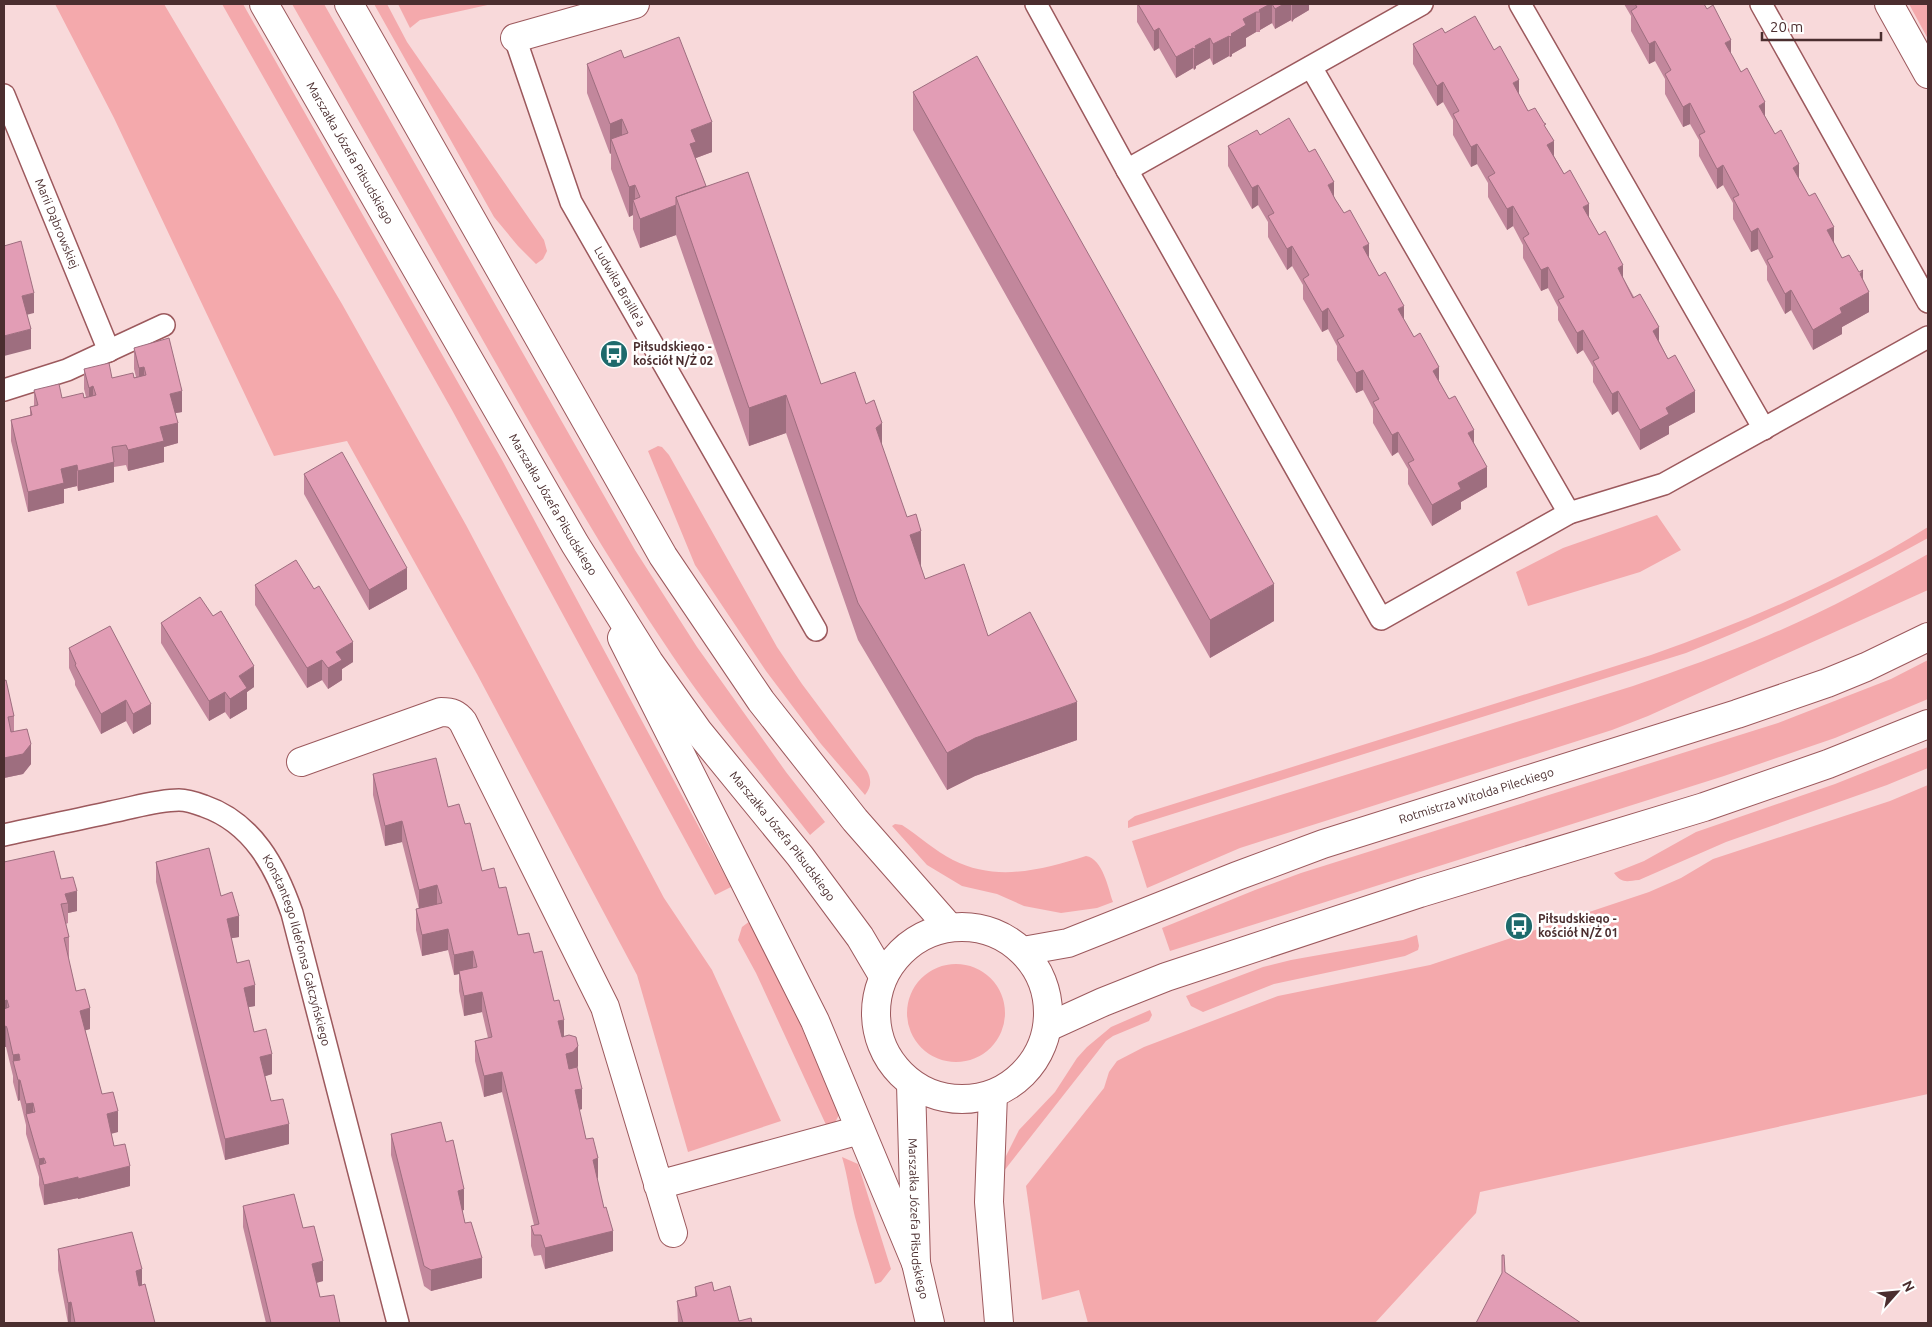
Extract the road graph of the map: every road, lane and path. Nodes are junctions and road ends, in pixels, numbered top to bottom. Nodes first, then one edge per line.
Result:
1 (264, 4) edge
2 (349, 4) edge
3 (635, 4) edge
4 (1036, 4) edge
5 (1422, 4) edge
6 (1520, 4) edge
7 (1761, 4) edge
8 (1889, 4) edge
9 (515, 38) joint
10 (1311, 68) junction
11 (1928, 74) edge
12 (4, 95) edge
13 (1127, 170) junction
14 (1928, 302) edge
15 (164, 325) dead end
16 (1928, 337) edge
17 (109, 351) junction
18 (4, 390) edge
19 (1764, 429) junction
20 (1569, 512) junction
21 (575, 544) junction
22 (816, 630) dead end
23 (1928, 637) edge
24 (1928, 724) edge
25 (301, 762) dead end
26 (4, 835) edge
27 (949, 927) junction
28 (1023, 951) junction
29 (883, 976) junction
30 (1048, 1027) junction
31 (912, 1084) junction
32 (993, 1094) junction
33 (860, 1130) junction
34 (658, 1186) junction
35 (673, 1233) dead end
36 (916, 1263) junction
37 (398, 1323) edge
38 (930, 1323) edge
39 (1000, 1323) edge

1 - 21 main road, Marszałka Józefa Piłsudskiego
2 - 27 main road
3 - 9 main road, Ludwika Braille'a
4 - 13 lane
5 - 10 lane
6 - 19 lane
7 - 14 lane
8 - 11 main road
9 - 22 lane, Ludwika Braille'a
10 - 13 lane
10 - 20 lane
12 - 17 lane, Marii Dąbrowskiej
13 - 20 lane
15 - 17 lane
16 - 19 lane
17 - 18 lane
19 - 20 lane
21 - 29 main road, Marszałka Józefa Piłsudskiego
21 - 33 main road
23 - 28 main road, Rotmistrza Witolda Pileckiego
24 - 30 main road
25 - 34 main road
26 - 37 lane, Konstantego Ildefonsa Gałczyńskiego
27 - 28 main road
27 - 29 main road
28 - 30 main road
29 - 31 main road
30 - 32 main road
31 - 32 main road
31 - 36 main road, Marszałka Józefa Piłsudskiego
32 - 39 main road
33 - 34 main road
33 - 36 main road
34 - 35 main road
36 - 38 main road, Marszałka Józefa Piłsudskiego

